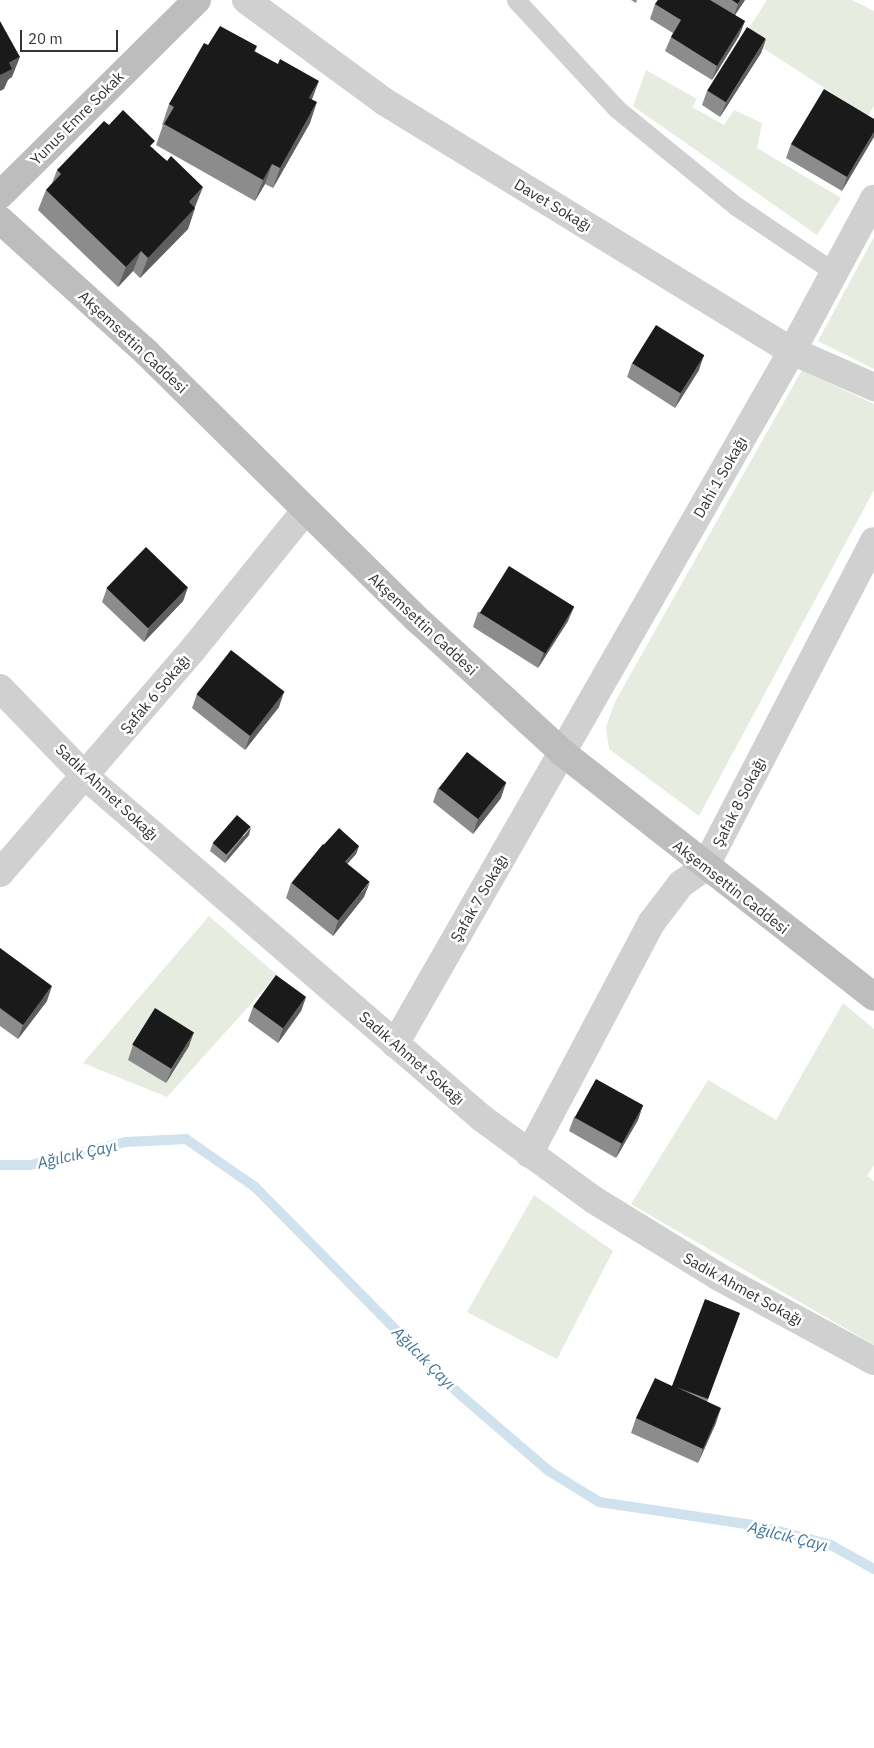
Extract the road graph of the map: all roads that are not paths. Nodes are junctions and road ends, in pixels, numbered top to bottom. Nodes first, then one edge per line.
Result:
1 (197, 0) edge
2 (246, 0) edge
3 (516, 0) edge
4 (0, 195) edge
5 (874, 199) edge
6 (0, 220) edge
7 (834, 272) junction
8 (792, 351) junction
9 (874, 387) edge
10 (305, 511) junction
11 (874, 542) edge
12 (0, 688) edge
13 (562, 753) junction
14 (85, 776) junction
15 (705, 867) junction
16 (0, 873) edge
17 (874, 997) edge
18 (395, 1044) junction
19 (529, 1154) junction
20 (874, 1361) edge

1 - 4 street, Yunus Emre Sokak
2 - 8 street, Davet Sokağı
3 - 7 lane
5 - 7 street, Dahi 1 Sokağı
6 - 10 street, Akşemsettin Caddesi
7 - 8 street, Dahi 1 Sokağı
8 - 9 street, Davet Sokağı
8 - 13 street, Dahi 1 Sokağı
10 - 13 street, Akşemsettin Caddesi
10 - 14 street, Şafak 6 Sokağı
11 - 15 street, Şafak 8 Sokağı
12 - 14 street, Sadık Ahmet Sokağı
13 - 15 street, Akşemsettin Caddesi
13 - 18 street, Şafak 7 Sokağı
14 - 16 street, Şafak 6 Sokağı
14 - 18 street, Sadık Ahmet Sokağı
15 - 17 street, Akşemsettin Caddesi
15 - 19 street, Şafak 8 Sokağı
18 - 19 street, Sadık Ahmet Sokağı
19 - 20 street, Sadık Ahmet Sokağı

